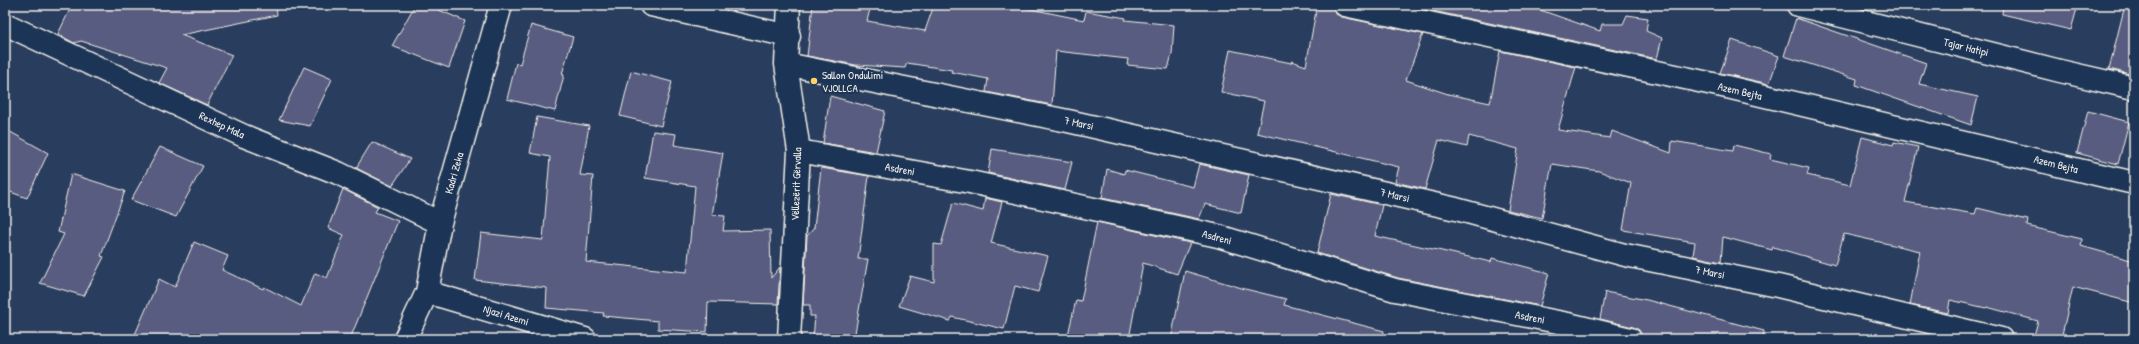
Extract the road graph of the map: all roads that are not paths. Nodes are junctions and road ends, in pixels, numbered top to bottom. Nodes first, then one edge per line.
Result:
1 (501, 5) edge
2 (651, 5) edge
3 (789, 5) edge
4 (1346, 5) edge
5 (1798, 5) edge
6 (5, 24) edge
7 (789, 36) junction
8 (786, 64) junction
9 (2134, 88) edge
10 (799, 151) junction
11 (2134, 183) edge
12 (440, 223) junction
13 (427, 292) junction
14 (405, 339) edge
15 (585, 339) edge
16 (789, 339) edge
17 (1630, 339) edge
18 (2001, 339) edge

1 - 12 street, Kadri Zeka
2 - 7 street
3 - 7 street, Vëllezërit Gërvalla
4 - 11 street, Azem Bejta
5 - 9 street, Tajar Hatipi
6 - 12 street, Rexhep Mala
7 - 8 street, Vëllezërit Gërvalla
8 - 10 street, Vëllezërit Gërvalla
8 - 18 street, 7 Marsi
10 - 16 street, Vëllezërit Gërvalla
10 - 17 street, Asdreni
12 - 13 street, Kadri Zeka
13 - 14 street, Kadri Zeka
13 - 15 street, Njazi Azemi

